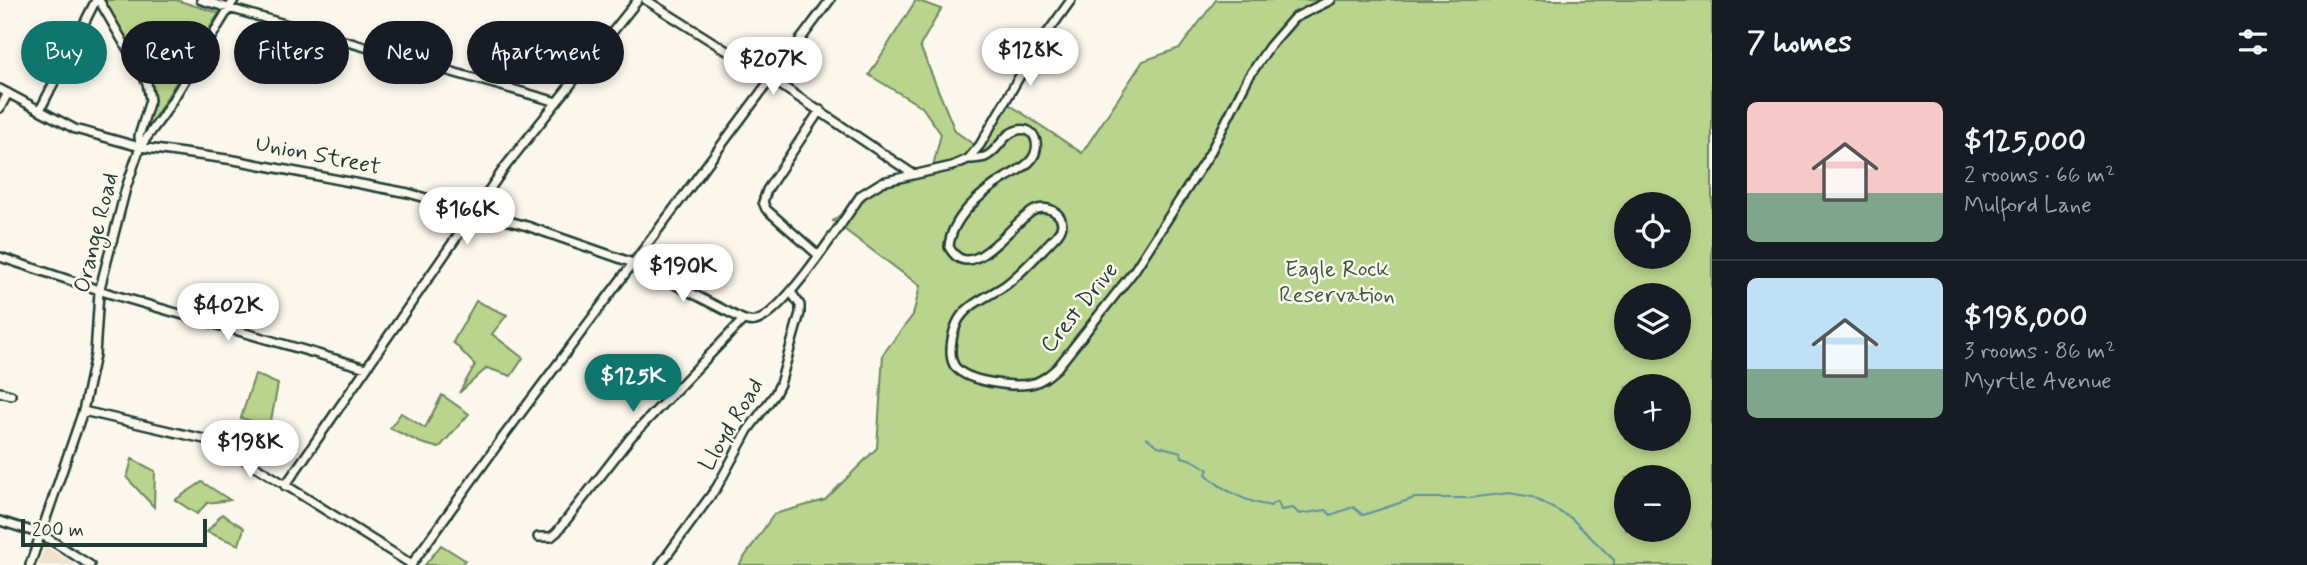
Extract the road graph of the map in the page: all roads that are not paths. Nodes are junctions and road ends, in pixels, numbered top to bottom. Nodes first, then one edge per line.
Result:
1 (98, 0) edge
2 (201, 0) edge
3 (234, 0) edge
4 (638, 0) edge
5 (646, 0) edge
6 (830, 0) edge
7 (1070, 0) edge
8 (1331, 0) edge
9 (229, 8) junction
10 (771, 78) junction
11 (4, 91) edge
12 (557, 102) junction
13 (0, 108) edge
14 (40, 110) junction
15 (820, 110) junction
16 (140, 147) junction
17 (968, 159) junction
18 (913, 174) junction
19 (475, 211) junction
20 (818, 255) junction
21 (2, 257) edge
22 (633, 263) junction
23 (0, 268) edge
24 (100, 290) junction
25 (790, 292) junction
26 (743, 320) junction
27 (366, 368) junction
28 (0, 391) edge
29 (11, 395) dead end
30 (83, 411) junction
31 (285, 486) junction
32 (0, 521) edge
33 (41, 534) junction
34 (538, 537) dead end
35 (30, 565) edge
36 (90, 565) edge
37 (411, 565) edge
38 (660, 565) edge

1 - 14 street
1 - 16 street, Orange Road
2 - 9 street
3 - 9 street
4 - 12 street
5 - 10 street
6 - 10 street
7 - 17 street
8 - 17 street, Crest Drive
9 - 12 street
9 - 16 street
10 - 15 street
10 - 22 street
11 - 13 street
11 - 14 street, Union Street
12 - 19 street
14 - 16 street, Union Street
15 - 18 street
15 - 20 street
16 - 19 street, Union Street
16 - 24 street, Orange Road
17 - 18 street
18 - 20 street
19 - 22 street, Union Street
19 - 27 street
20 - 25 street
21 - 23 street
21 - 24 street
22 - 26 street, Union Street
22 - 37 street
24 - 27 street
24 - 30 street, Orange Road
25 - 26 street
25 - 38 street, Lloyd Road
26 - 34 street
27 - 31 street
28 - 29 street
30 - 31 street
30 - 33 street, Orange Road
31 - 37 street
32 - 33 street
33 - 35 street, Orange Road
33 - 36 street

